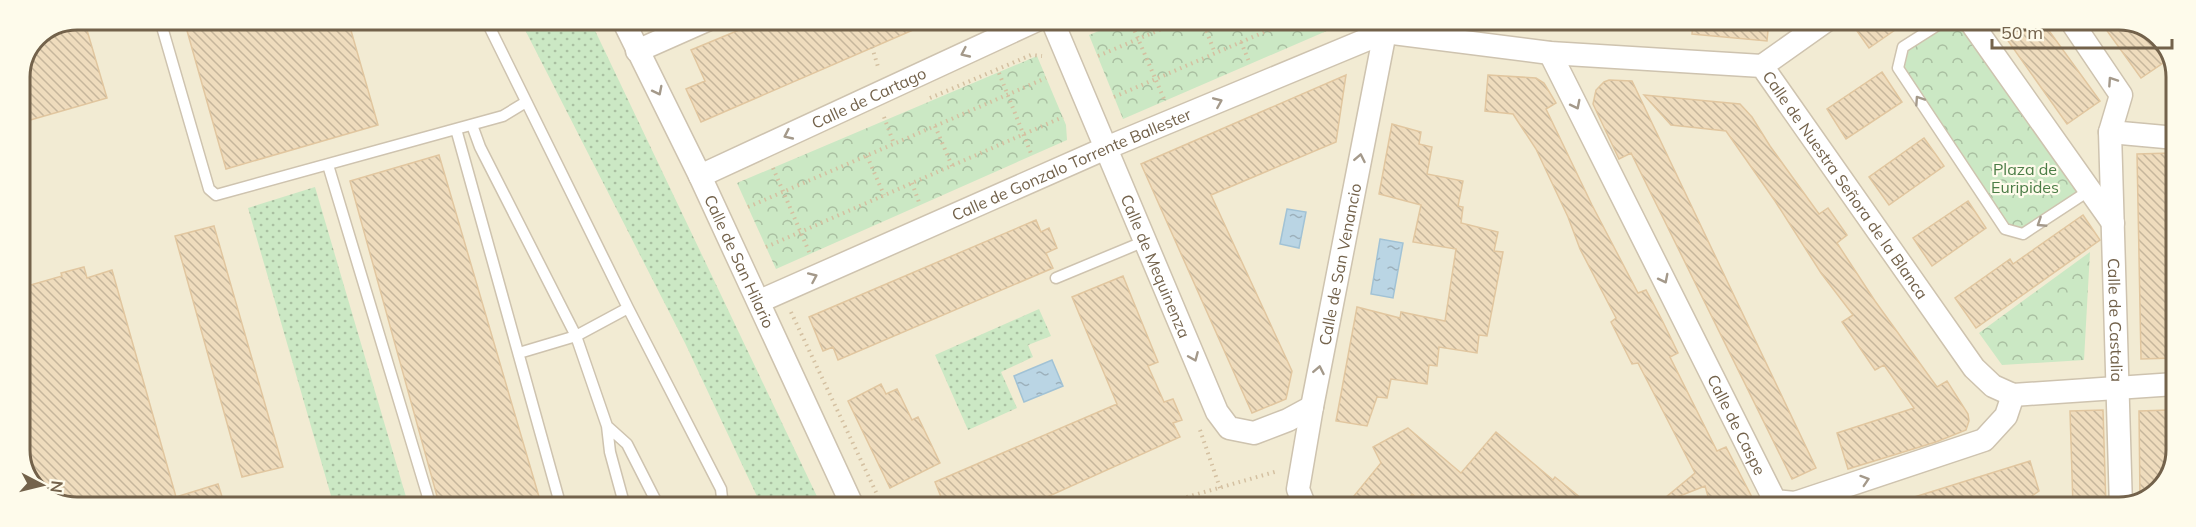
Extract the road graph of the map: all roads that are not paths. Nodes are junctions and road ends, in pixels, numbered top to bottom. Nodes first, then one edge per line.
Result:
1 (163, 30) edge
2 (491, 30) edge
3 (628, 30) edge
4 (684, 30) edge
5 (1015, 30) edge
6 (1056, 30) edge
7 (1376, 30) edge
8 (1384, 30) edge
9 (1410, 30) edge
10 (1814, 30) edge
11 (1930, 30) edge
12 (1976, 30) edge
13 (2077, 30) edge
14 (637, 51) junction
15 (1550, 52) junction
16 (1762, 66) junction
17 (526, 102) junction
18 (472, 124) junction
19 (456, 129) junction
20 (2110, 132) junction
21 (2166, 137) edge
22 (1106, 148) junction
23 (328, 165) junction
24 (700, 176) junction
25 (2090, 190) junction
26 (2113, 223) junction
27 (1145, 241) junction
28 (1056, 278) dead end
29 (760, 301) junction
30 (628, 308) junction
31 (576, 336) junction
32 (519, 353) junction
33 (2166, 384) edge
34 (2118, 387) junction
35 (2013, 395) junction
36 (1312, 407) junction
37 (608, 426) junction
38 (427, 497) edge
39 (558, 497) edge
40 (622, 497) edge
41 (654, 497) edge
42 (722, 497) edge
43 (849, 497) edge
44 (1301, 497) edge
45 (1774, 497) edge
46 (1813, 497) edge
47 (2121, 497) edge

1 - 23 lane
2 - 17 lane
3 - 14 street, Calle de San Hilario
4 - 14 street
5 -> 24 street, Calle de Cartago
6 - 22 street, Calle de Mequinenza
22 -> 7 street, Calle de Gonzalo Torrente Ballester
36 -> 8 street, Calle de San Venancio
9 - 15 street, Calle de Nuestra Señora de la Blanca
10 - 16 street
25 -> 11 lane
12 - 25 street
20 -> 13 street, Calle de Castalia
14 -> 24 street, Calle de San Hilario
15 - 16 street, Calle de Nuestra Señora de la Blanca
15 -> 45 street, Calle de Caspe
16 - 35 street, Calle de Nuestra Señora de la Blanca
17 - 18 lane
17 - 30 lane
18 - 19 lane
18 - 31 lane
19 - 23 lane
19 - 32 lane
20 - 21 street
20 - 26 street, Calle de Castalia
22 - 27 street, Calle de Mequinenza
29 -> 22 street, Calle de Gonzalo Torrente Ballester
23 - 38 lane
24 - 29 street, Calle de San Hilario
25 - 26 street
26 - 34 street, Calle de Castalia
27 - 28 lane
27 -> 36 street, Calle de Mequinenza
29 - 43 street, Calle de San Hilario
30 - 31 lane
30 - 42 lane
31 - 32 lane
31 - 37 lane
32 - 39 lane
33 - 34 street
34 - 35 street
34 - 47 street, Calle de Castalia
46 -> 35 street, Calle de Caspe
36 - 44 street, Calle de San Venancio
37 - 40 lane
37 - 41 lane

